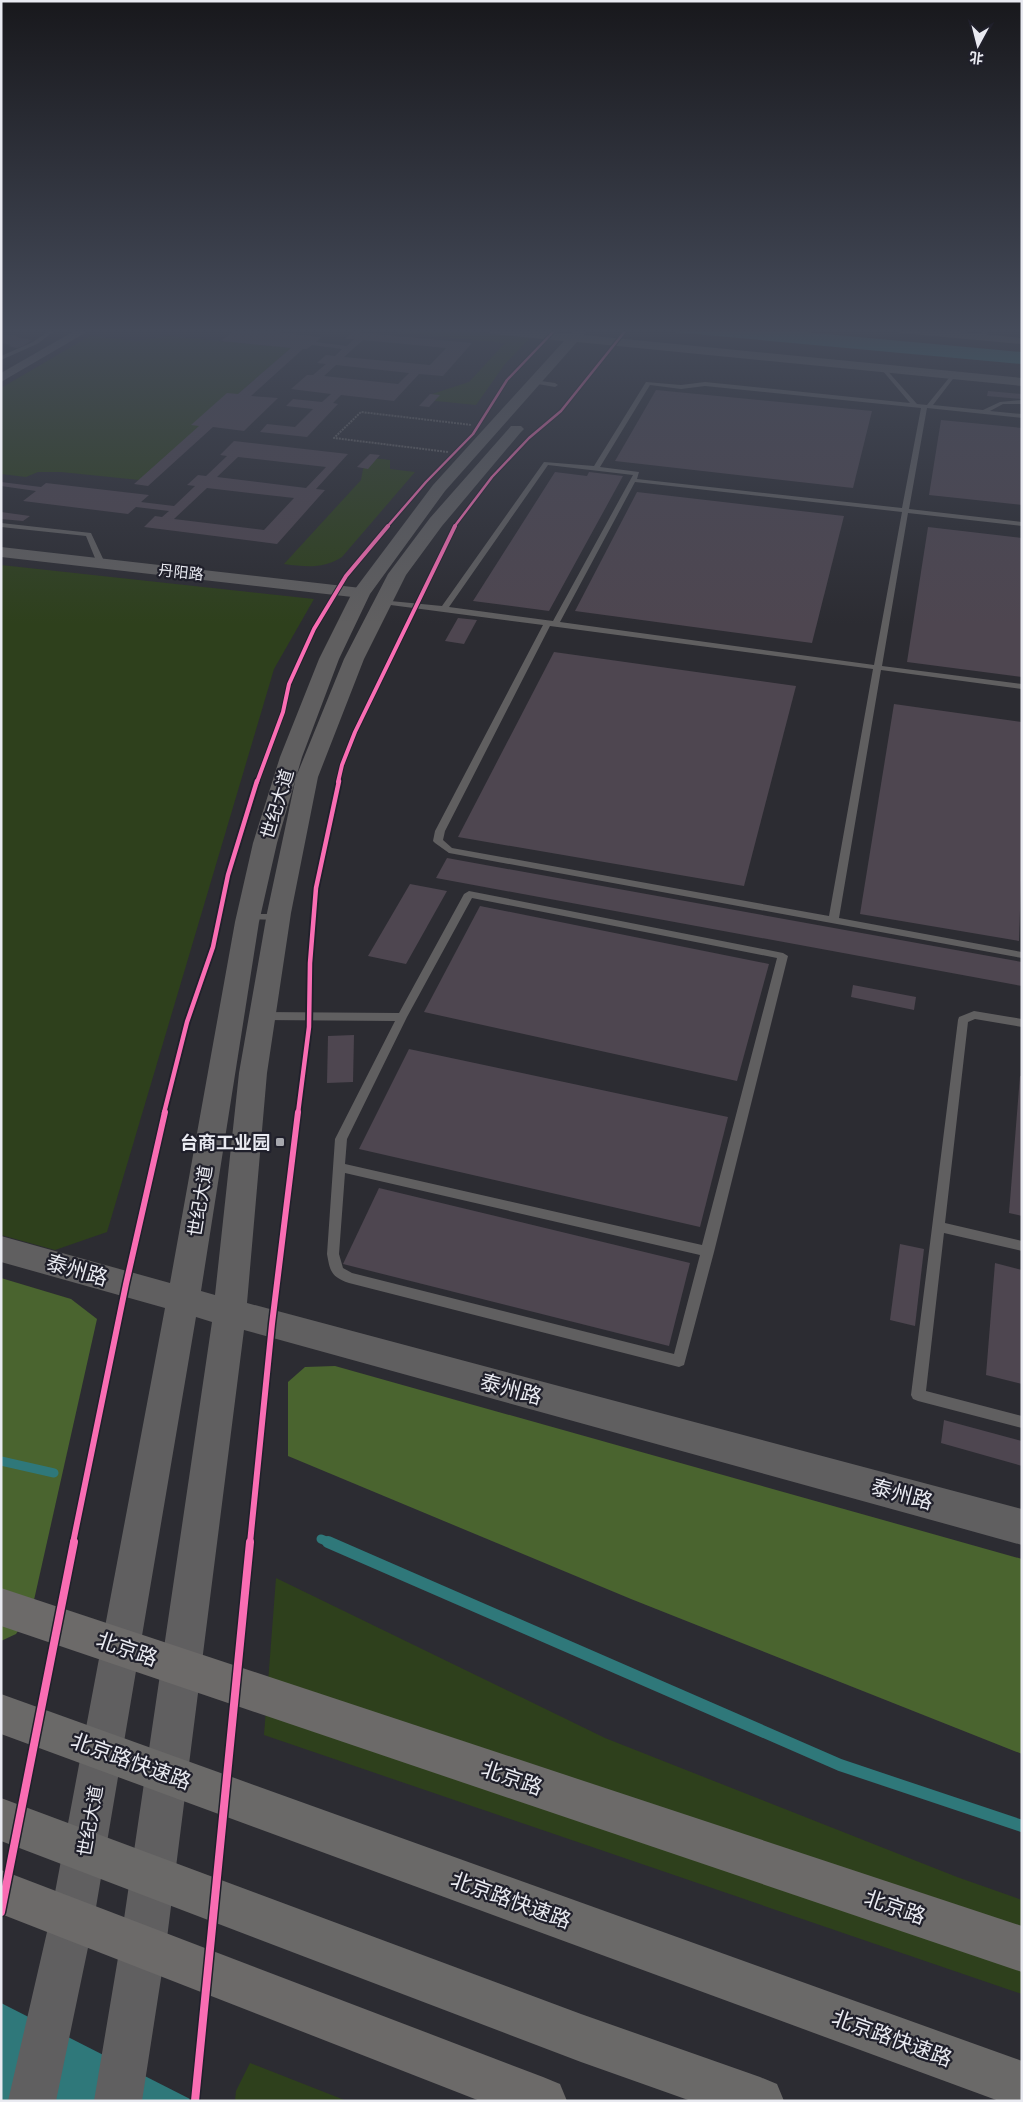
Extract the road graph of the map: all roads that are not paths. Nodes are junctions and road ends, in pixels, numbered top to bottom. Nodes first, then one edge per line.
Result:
1 (491, 428) edge
2 (510, 428) edge
3 (620, 428) edge
4 (918, 428) edge
5 (596, 468) junction
6 (633, 480) junction
7 (905, 511) junction
8 (1, 524) edge
9 (1022, 524) edge
10 (1, 552) edge
11 (101, 563) junction
12 (372, 598) junction
13 (444, 609) junction
14 (551, 624) junction
15 (878, 668) junction
16 (1022, 688) edge
17 (248, 917) junction
18 (278, 917) junction
19 (833, 921) junction
20 (1022, 955) edge
21 (262, 1016) junction
22 (402, 1017) junction
23 (1022, 1023) edge
24 (339, 1167) junction
25 (938, 1227) junction
26 (1022, 1246) edge
27 (1, 1249) edge
28 (708, 1252) junction
29 (183, 1300) junction
30 (230, 1312) junction
31 (1022, 1422) edge
32 (1022, 1527) edge
33 (1, 1607) edge
34 (120, 1647) junction
35 (182, 1668) junction
36 (1, 1714) edge
37 (1, 1819) edge
38 (1, 1892) edge
39 (72, 1919) junction
40 (143, 1946) junction
41 (1022, 1949) edge
42 (1022, 2085) edge
43 (32, 2101) edge
44 (118, 2101) edge
45 (543, 2101) edge
46 (760, 2101) edge

1 - 12 street, 世纪大道
2 - 12 street, 世纪大道
3 - 5 lane
4 - 7 lane
5 - 6 lane
5 - 13 lane
6 - 7 lane
6 - 14 lane
7 - 9 lane
7 - 15 lane
8 - 11 lane
10 - 11 street, 丹阳路
11 - 12 street, 丹阳路
12 - 13 lane
12 - 17 street, 世纪大道
12 - 18 street, 世纪大道
13 - 14 lane
14 - 15 lane
14 - 19 lane
15 - 16 lane
15 - 19 lane
17 - 18 lane
17 - 29 street, 世纪大道
18 - 21 street, 世纪大道
19 - 20 lane
21 - 22 lane
21 - 30 street, 世纪大道
22 - 24 lane
22 - 28 lane
23 - 25 lane
24 - 28 lane
24 - 28 lane
25 - 26 lane
25 - 31 lane
27 - 29 street, 泰州路
29 - 30 street, 泰州路
29 - 34 street, 世纪大道
30 - 32 street, 泰州路
30 - 35 street, 世纪大道
33 - 34 main road, 北京路
34 - 35 main road, 北京路
34 - 39 street, 世纪大道
35 - 40 street, 世纪大道
35 - 41 main road, 北京路
36 - 42 highway, 北京路快速路
37 - 46 highway
38 - 39 main road
39 - 40 main road
39 - 43 street, 世纪大道
40 - 44 street, 世纪大道
40 - 45 main road

